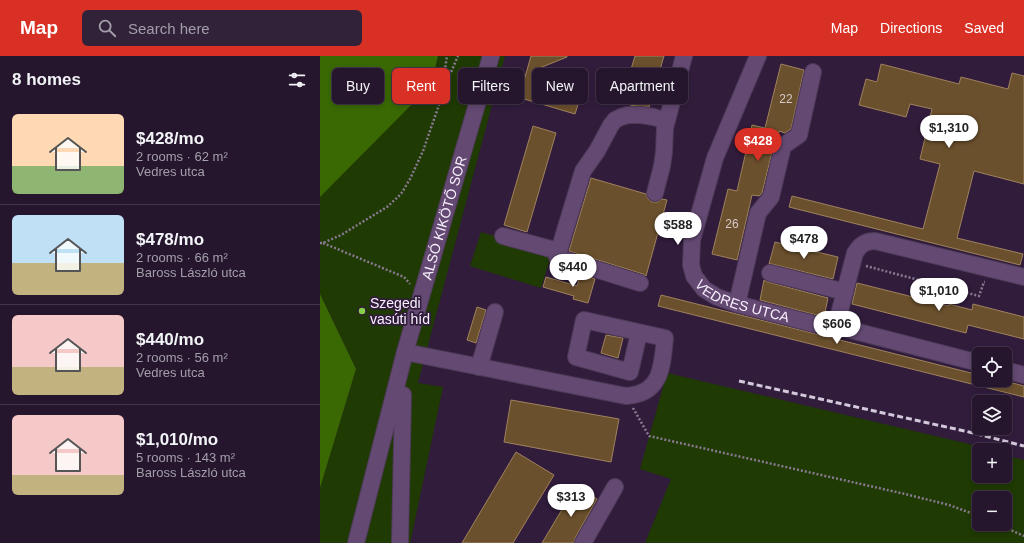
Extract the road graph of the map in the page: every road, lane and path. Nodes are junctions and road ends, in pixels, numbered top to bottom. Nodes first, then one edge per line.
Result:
1 (447, 56) edge
2 (458, 56) edge
3 (491, 56) edge
4 (684, 56) edge
5 (758, 56) edge
6 (445, 68) edge
7 (813, 72) dead end
8 (450, 74) edge
9 (440, 104) edge
10 (666, 120) junction
11 (655, 193) dead end
12 (503, 236) dead end
13 (321, 243) edge
14 (558, 251) junction
15 (852, 262) junction
16 (770, 273) dead end
17 (1024, 277) edge
18 (640, 283) dead end
19 (990, 283) dead end
20 (845, 292) junction
21 (422, 296) junction
22 (736, 304) junction
23 (496, 312) dead end
24 (835, 326) junction
25 (639, 333) dead end
26 (405, 352) junction
27 (972, 362) edge
28 (479, 367) junction
29 (1012, 372) edge
30 (1024, 375) edge
31 (395, 392) junction
32 (626, 396) junction
33 (614, 488) dead end
34 (972, 513) edge
35 (1012, 531) edge
36 (1024, 536) edge
37 (356, 543) edge
38 (400, 543) edge
39 (583, 543) edge

1 - 6 path
2 - 8 path
3 - 21 street, ALSÓ KIKÖTŐ SOR
4 - 10 street
5 - 22 street, VEDRES UTCA
7 - 22 street
9 - 13 path
10 - 11 street
10 - 14 street
12 - 14 street
13 - 21 path
14 - 18 street
15 - 17 street
15 - 19 path
15 - 20 street
16 - 20 street
20 - 24 street
21 - 26 street, ALSÓ KIKÖTŐ SOR
22 - 24 street, VEDRES UTCA
23 - 28 street
24 - 27 street, VEDRES UTCA
25 - 32 street
26 - 28 street
26 - 31 street, ALSÓ KIKÖTŐ SOR
28 - 32 street
29 - 30 street
31 - 37 street, ALSÓ KIKÖTŐ SOR
31 - 38 street
32 - 34 path
33 - 39 street
35 - 36 path

